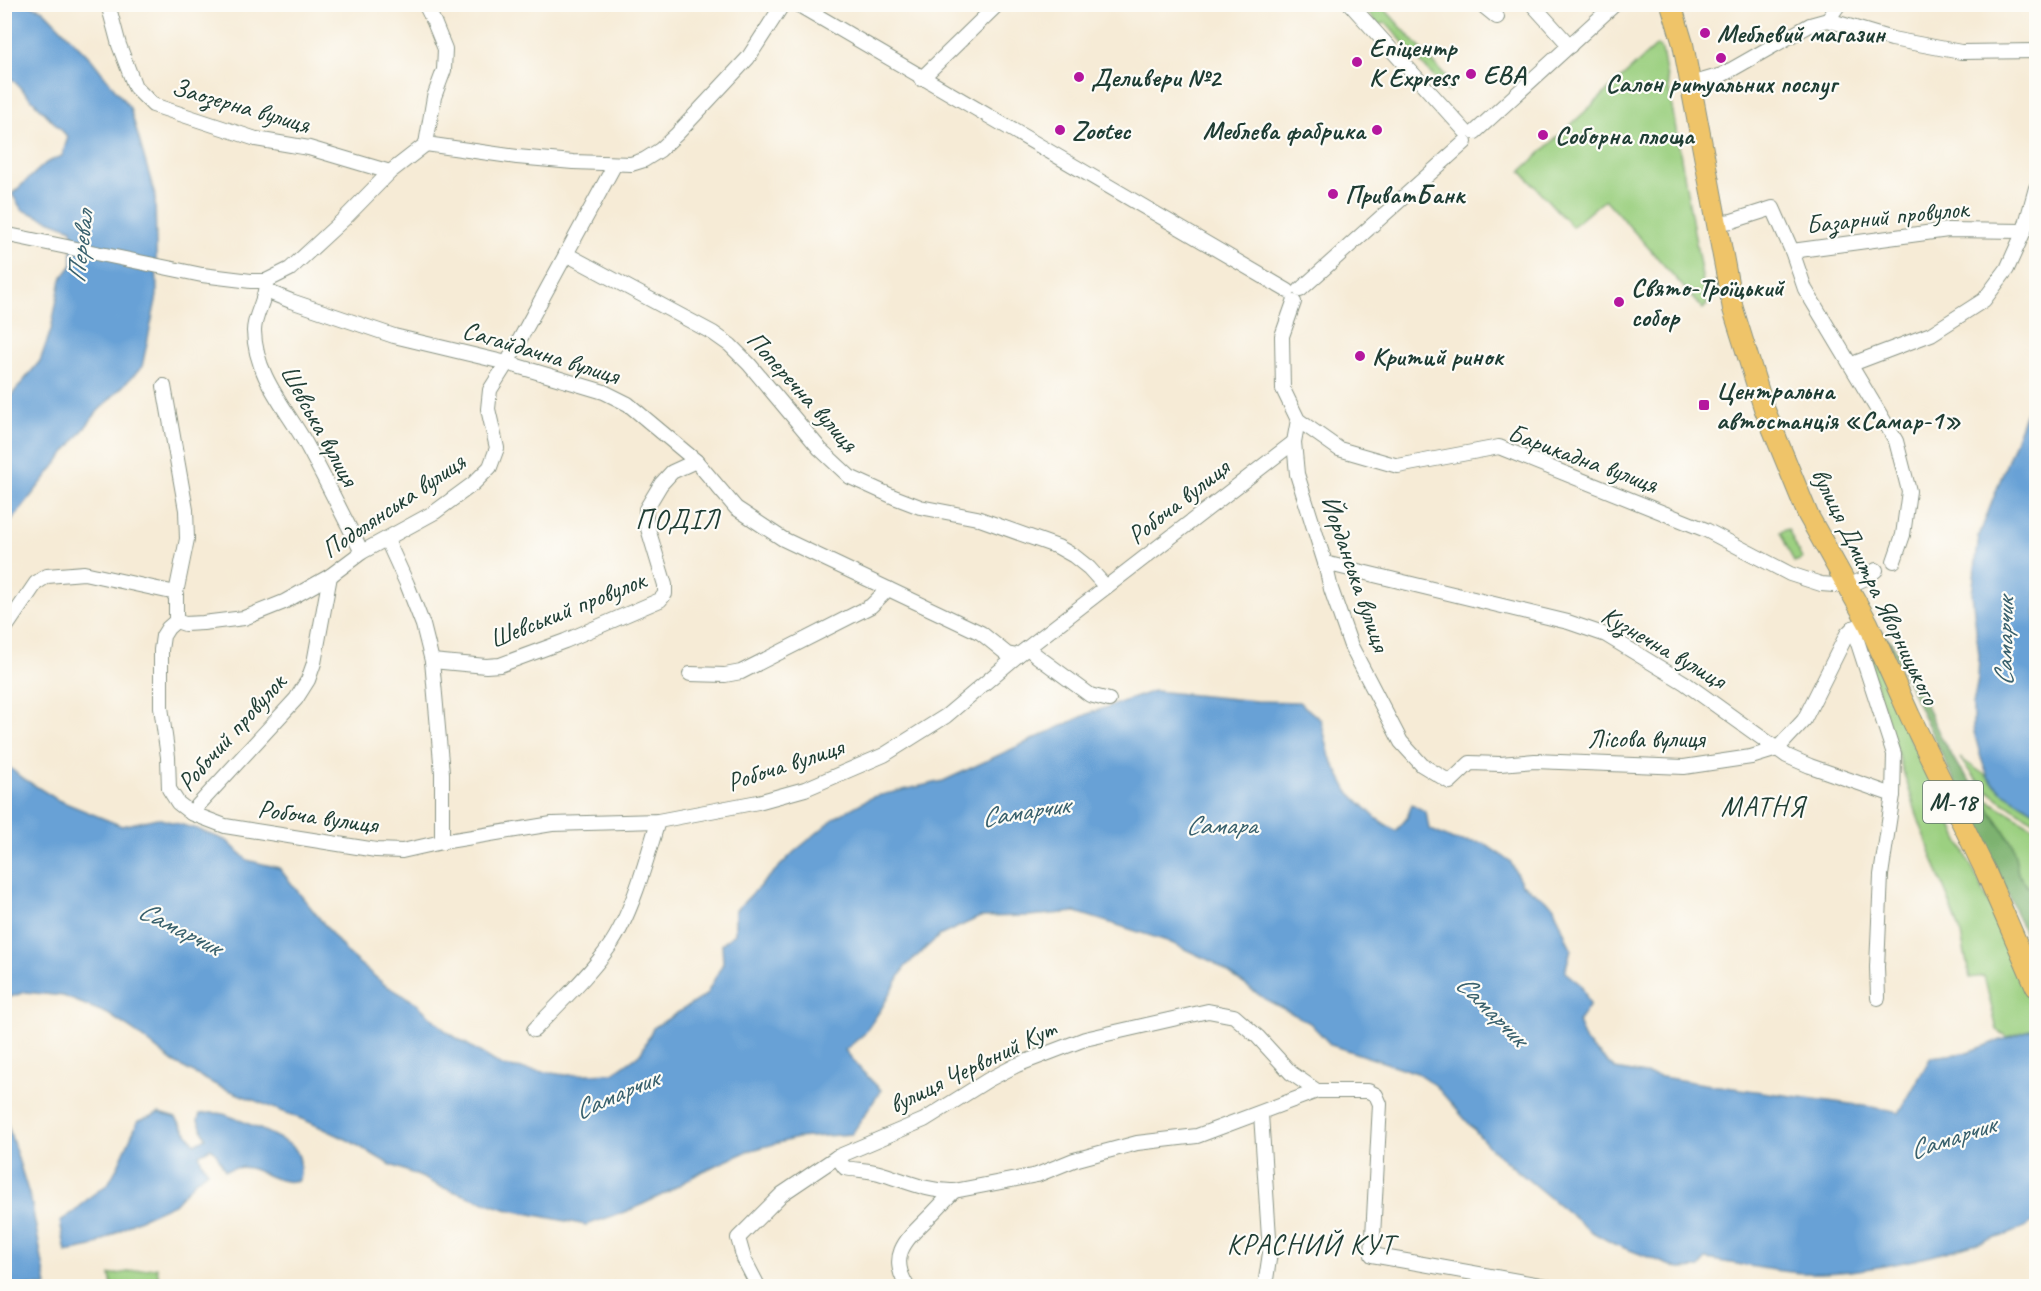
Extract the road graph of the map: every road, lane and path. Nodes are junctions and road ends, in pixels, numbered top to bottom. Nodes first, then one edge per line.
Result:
1 (108, 4) edge
2 (425, 4) edge
3 (783, 4) edge
4 (797, 4) edge
5 (998, 4) edge
6 (1350, 4) edge
7 (1481, 4) edge
8 (1532, 4) edge
9 (1615, 4) edge
10 (1671, 4) edge
11 (1839, 4) edge
12 (1497, 17) dead end
13 (1828, 20) junction
14 (1570, 46) junction
15 (2037, 51) edge
16 (921, 78) junction
17 (1691, 84) junction
18 (1468, 135) junction
19 (426, 144) junction
20 (615, 164) junction
21 (390, 172) junction
22 (2037, 188) edge
23 (1716, 223) junction
24 (2024, 231) junction
25 (4, 234) edge
26 (1792, 251) junction
27 (566, 254) junction
28 (266, 286) junction
29 (1294, 294) junction
30 (507, 363) junction
31 (1852, 364) junction
32 (164, 386) dead end
33 (1298, 420) junction
34 (1294, 442) junction
35 (696, 460) junction
36 (387, 540) junction
37 (362, 552) junction
38 (1894, 561) dead end
39 (1325, 563) junction
40 (1876, 570) dead end
41 (330, 576) junction
42 (1848, 586) junction
43 (1106, 587) junction
44 (888, 589) junction
45 (176, 593) junction
46 (176, 621) junction
47 (1861, 625) junction
48 (4, 630) edge
49 (1023, 652) junction
50 (432, 661) junction
51 (690, 674) dead end
52 (1109, 700) dead end
53 (1777, 749) junction
54 (1450, 782) joint
55 (1893, 795) junction
56 (191, 813) junction
57 (658, 821) junction
58 (442, 842) junction
59 (2037, 987) edge
60 (1878, 998) dead end
61 (534, 1030) dead end
62 (1317, 1091) junction
63 (1261, 1114) junction
64 (837, 1157) junction
65 (954, 1191) junction
66 (758, 1287) edge
67 (907, 1287) edge
68 (1265, 1287) edge
69 (1546, 1287) edge

1 - 21 street, Заозерна вулиця
2 - 19 street
3 - 20 street
4 - 16 street
5 - 16 street
6 - 18 street
7 - 12 street
8 - 14 street
9 - 14 street
10 - 17 highway, вулиця Дмитра Яворницького / М-18
11 - 13 street
13 - 15 street
13 - 17 street
14 - 18 street
16 - 29 street
17 - 23 highway, вулиця Дмитра Яворницького / М-18
18 - 29 street
19 - 20 street
19 - 21 street
20 - 27 street, Подолянська вулиця
21 - 28 street
22 - 24 street
23 - 26 street
23 - 42 highway, вулиця Дмитра Яворницького / М-18
24 - 26 street, Базарний провулок
24 - 31 street
25 - 28 street, Сагайдачна вулиця
26 - 31 street
27 - 30 street, Подолянська вулиця
27 - 43 street, Поперечна вулиця
28 - 30 street, Сагайдачна вулиця
28 - 37 street, Шевська вулиця
29 - 33 street
30 - 35 street, Сагайдачна вулиця
30 - 36 street, Подолянська вулиця
31 - 38 street
32 - 45 street
33 - 34 street, Йорданська вулиця
33 - 42 street, Барикадна вулиця
34 - 39 street, Йорданська вулиця
34 - 43 street, Робоча вулиця
35 - 44 street, Сагайдачна вулиця
35 - 50 street, Шевський провулок
36 - 37 street, Подолянська вулиця
36 - 50 street
37 - 41 street, Подолянська вулиця
39 - 53 street, Кузнечна вулиця
39 - 54 street, Йорданська вулиця
40 - 42 street
41 - 46 street, Подолянська вулиця
41 - 56 street, Робочий провулок
42 - 47 highway, вулиця Дмитра Яворницького / М-18
43 - 49 street, Робоча вулиця
44 - 49 street, Сагайдачна вулиця
44 - 51 street
45 - 46 street
45 - 48 street
46 - 56 street
47 - 53 street
47 - 55 street
47 - 59 highway, вулиця Дмитра Яворницького / М-18
49 - 52 street, Сагайдачна вулиця
49 - 57 street, Робоча вулиця
50 - 58 street
53 - 54 street, Лісова вулиця
53 - 55 street, Кузнечна вулиця
55 - 60 street
56 - 58 street, Робоча вулиця
57 - 58 street, Робоча вулиця
57 - 61 street
62 - 63 street
62 - 64 street, вулиця Червоний Кут
62 - 69 street
63 - 65 street
63 - 68 street
64 - 65 street
64 - 66 street, вулиця Червоний Кут
65 - 67 street

